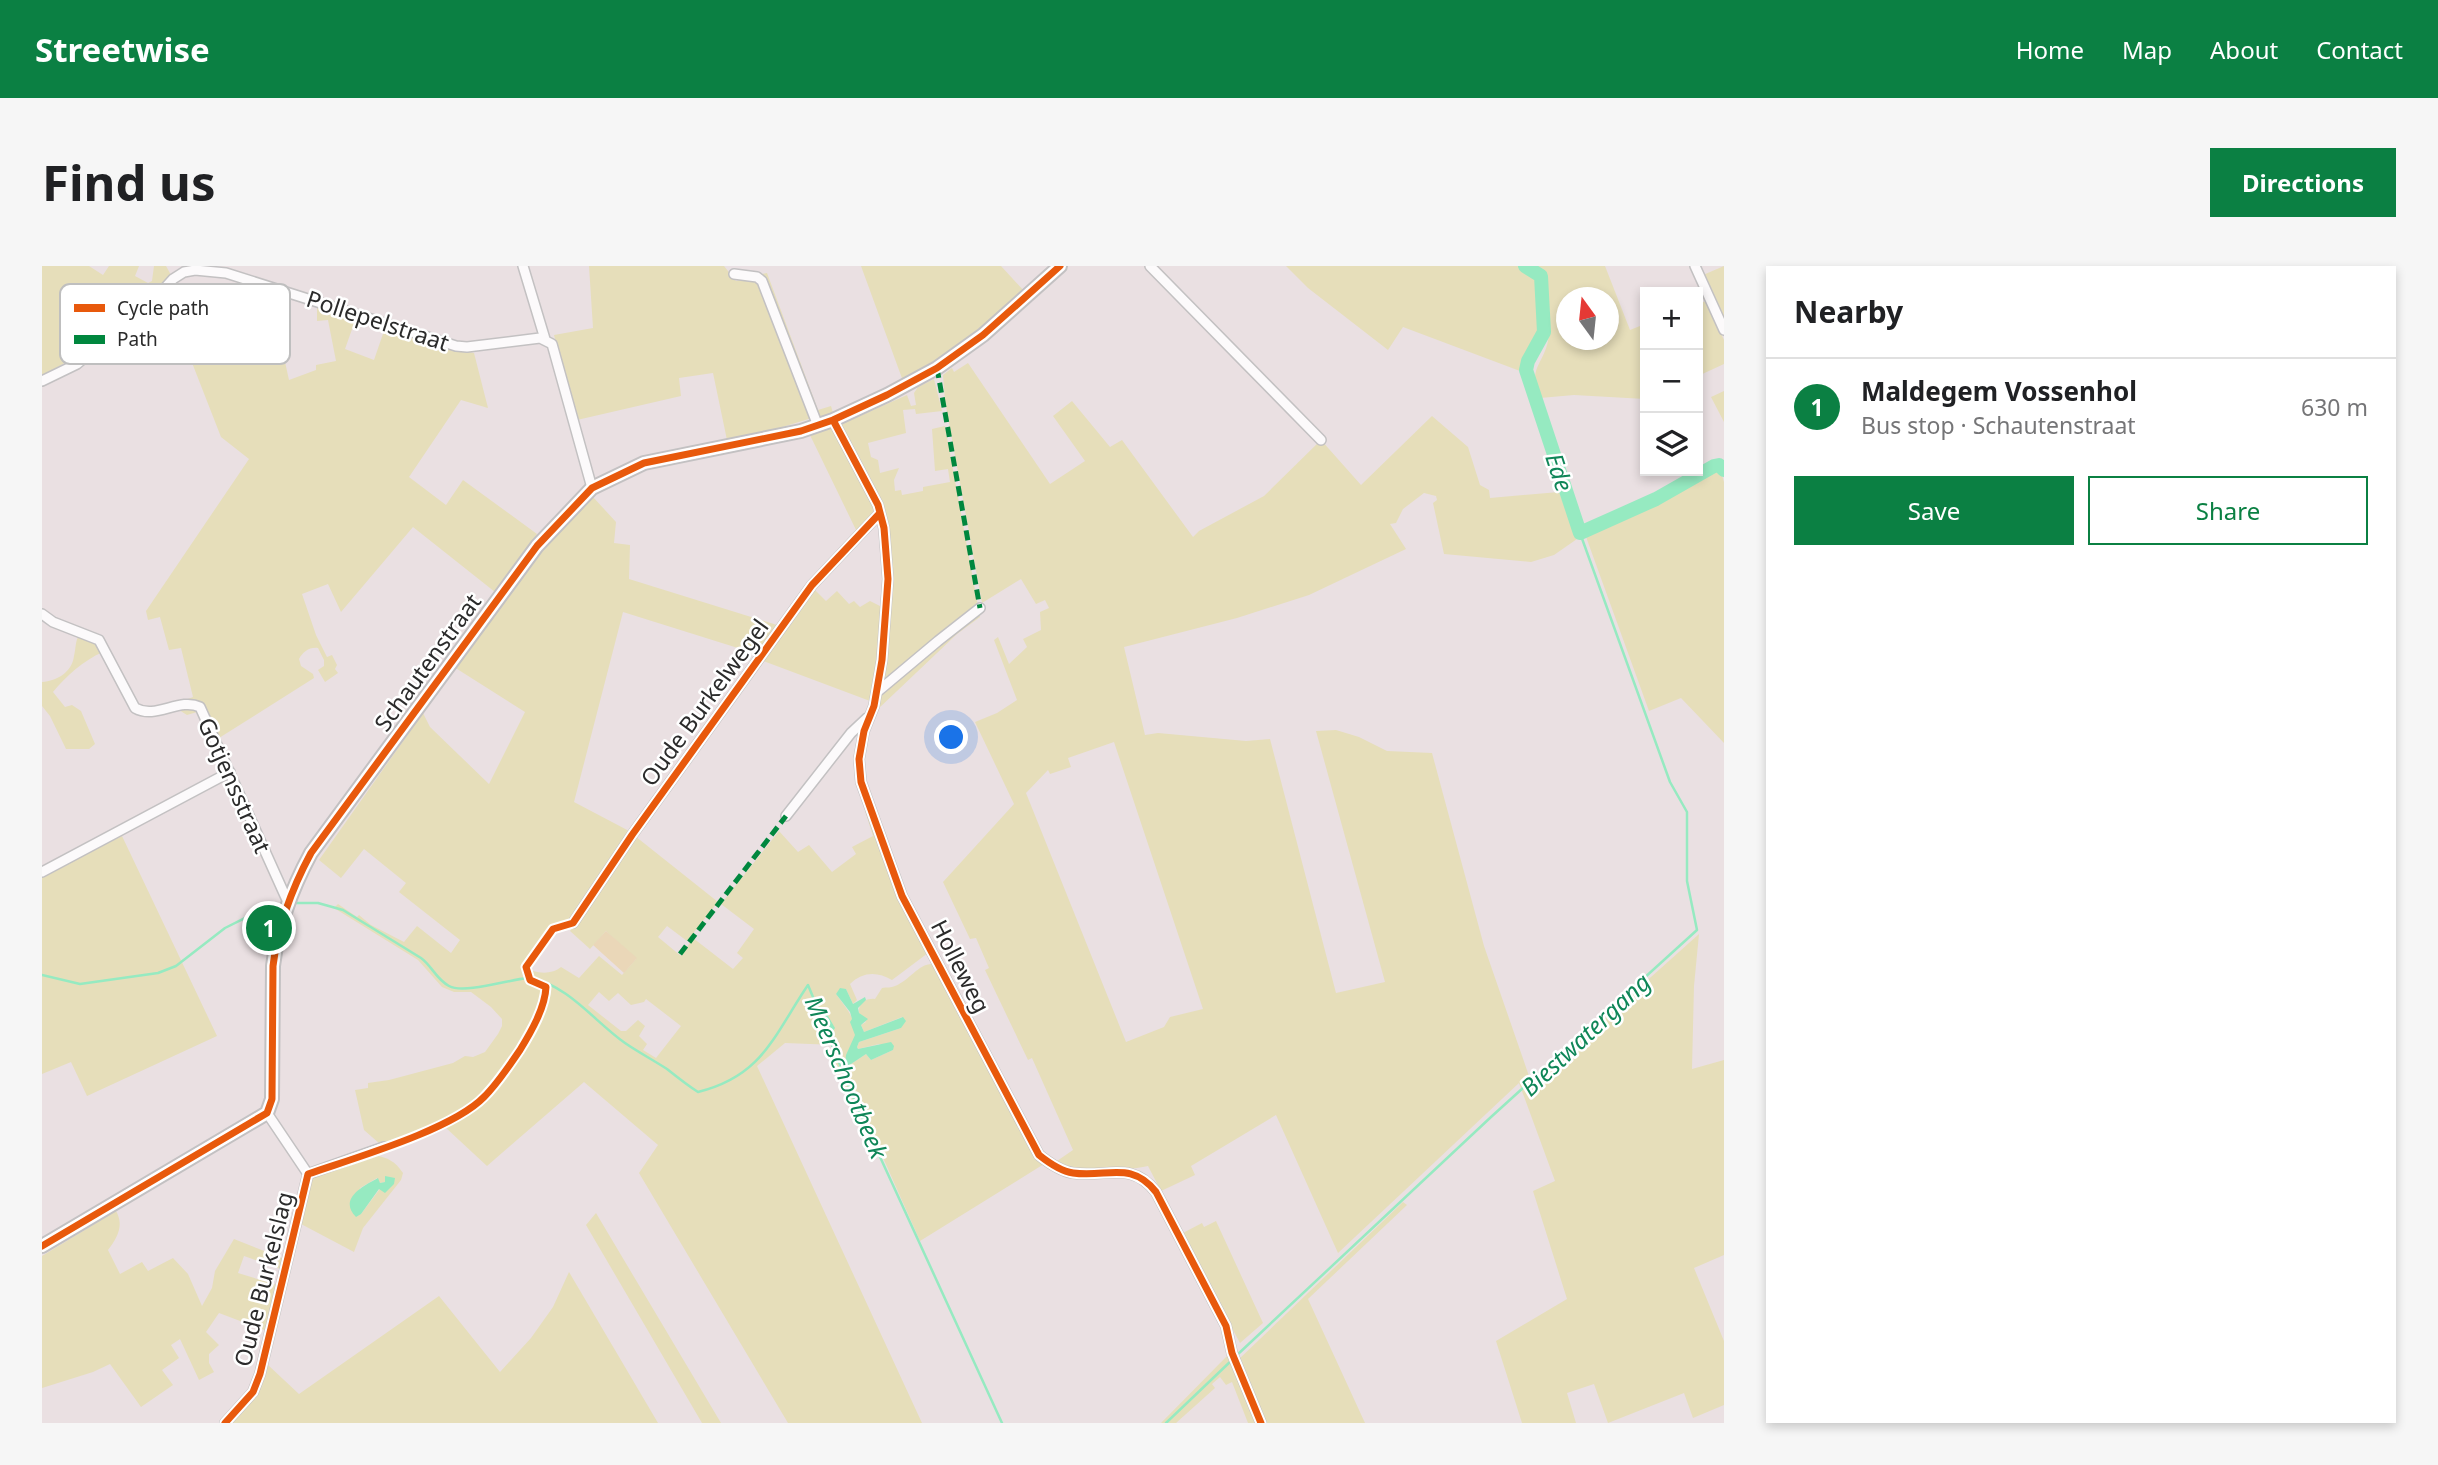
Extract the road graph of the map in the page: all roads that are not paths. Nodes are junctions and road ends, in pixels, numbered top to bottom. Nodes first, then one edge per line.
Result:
1 (523, 266) edge
2 (1060, 266) edge
3 (1150, 266) edge
4 (1695, 266) edge
5 (734, 274) dead end
6 (169, 284) edge
7 (263, 284) edge
8 (290, 293) edge
9 (1724, 330) edge
10 (545, 339) junction
11 (77, 364) edge
12 (42, 381) edge
13 (833, 420) junction
14 (818, 426) junction
15 (1321, 440) dead end
16 (592, 488) junction
17 (880, 513) junction
18 (980, 608) dead end
19 (42, 614) edge
20 (876, 693) junction
21 (870, 716) junction
22 (230, 772) junction
23 (786, 817) dead end
24 (42, 872) edge
25 (287, 900) junction
26 (573, 923) dead end
27 (267, 1113) junction
28 (384, 1147) dead end
29 (308, 1174) junction
30 (42, 1246) edge
31 (225, 1423) edge
32 (1261, 1423) edge

1 - 10 street
2 - 13 street, Schautenstraat
3 - 15 street
4 - 9 street
5 - 14 street
6 - 7 street, Pollepelstraat
8 - 10 street, Pollepelstraat
10 - 16 street
11 - 12 street, Pollepelstraat
13 - 14 street, Schautenstraat
13 - 17 street, Holleweg
14 - 16 street, Schautenstraat
16 - 25 street, Schautenstraat
17 - 20 street, Holleweg
17 - 26 street, Oude Burkelwegel
18 - 20 street
19 - 22 street, Gotjensstraat
20 - 21 street, Holleweg
21 - 23 street
21 - 32 street, Holleweg
22 - 24 street
22 - 25 street, Gotjensstraat
25 - 27 street, Schautenstraat
27 - 29 street, Oude Burkelslag
27 - 30 street
28 - 29 street
29 - 31 street, Oude Burkelslag

